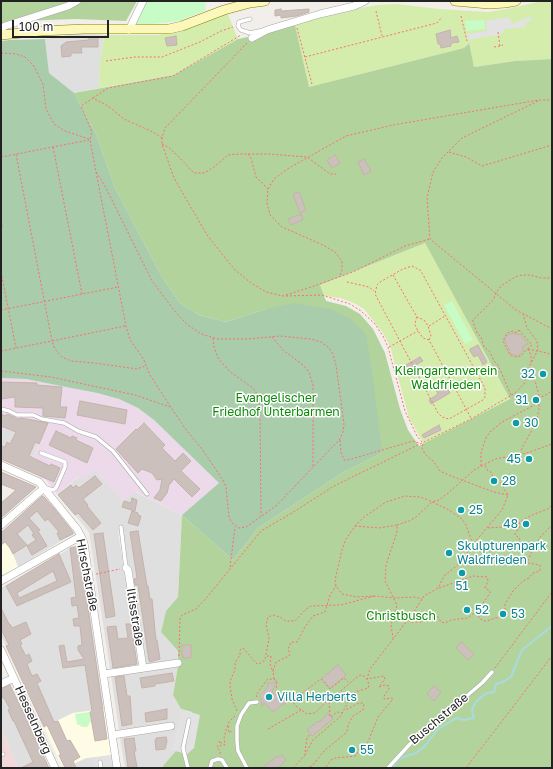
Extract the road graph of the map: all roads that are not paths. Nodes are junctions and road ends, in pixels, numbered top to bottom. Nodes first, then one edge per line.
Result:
1 (77, 1) edge
2 (143, 1) edge
3 (265, 1) edge
4 (365, 1) edge
5 (455, 1) edge
6 (516, 1) edge
7 (250, 19) dead end
8 (1, 29) edge
9 (129, 30) junction
10 (267, 30) junction
11 (1, 35) edge
12 (252, 38) road end
13 (1, 409) edge
14 (41, 453) dead end
15 (1, 465) edge
16 (44, 488) junction
17 (147, 494) dead end
18 (1, 525) edge
19 (121, 527) dead end
20 (81, 536) junction
21 (126, 568) joint
22 (1, 581) edge
23 (1, 650) edge
24 (178, 663) road end
25 (143, 668) junction
26 (492, 672) road end
27 (104, 674) junction
28 (14, 678) junction
29 (1, 684) edge
30 (257, 702) road end
31 (189, 720) dead end
32 (171, 726) dead end
33 (113, 735) junction
34 (100, 762) dead end
35 (55, 768) edge
36 (101, 768) edge
37 (117, 768) edge
38 (188, 768) edge
39 (210, 768) edge
40 (227, 768) edge
41 (247, 768) edge
42 (388, 768) edge

1 - 8 street
2 - 9 street
3 - 9 street
4 - 10 street
5 - 6 street
7 - 10 lane
9 - 11 street
10 - 12 street
13 - 17 lane
14 - 16 lane
15 - 16 street
16 - 18 street
16 - 20 street, Hirschstraße
19 - 21 lane
20 - 22 street
20 - 27 street, Hirschstraße
21 - 25 street, Iltisstraße
23 - 28 street, Hesselnberg
24 - 25 street
25 - 27 street
26 - 42 lane, Buschstraße
27 - 33 street, Hirschstraße
28 - 29 street
28 - 35 street, Hesselnberg
30 - 41 lane
31 - 38 lane
32 - 33 street
33 - 37 street, Hirschstraße
34 - 36 lane
39 - 40 lane

